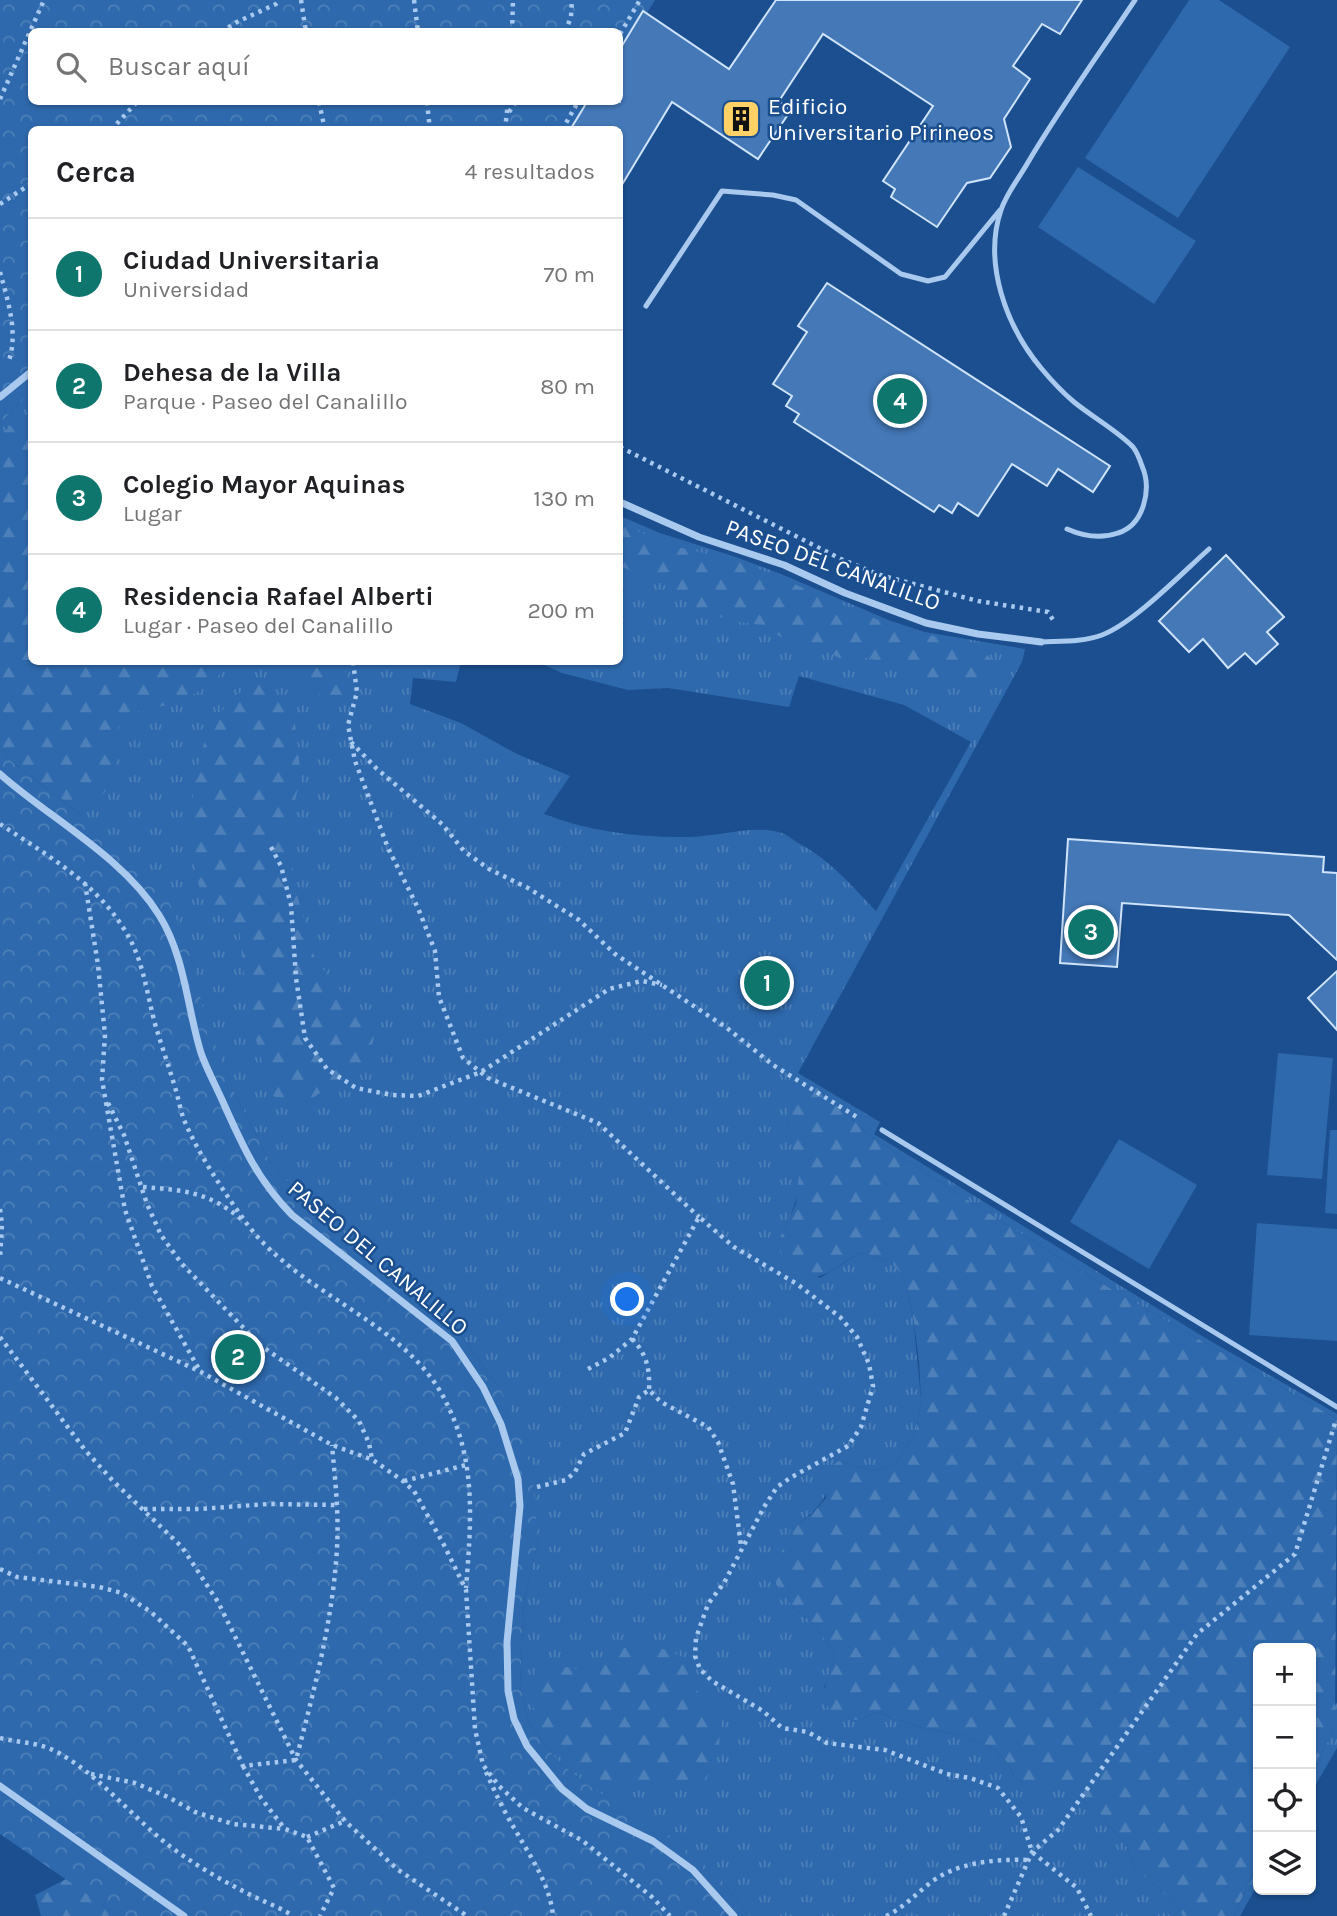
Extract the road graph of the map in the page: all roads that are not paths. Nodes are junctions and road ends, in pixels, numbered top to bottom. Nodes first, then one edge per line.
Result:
1 (1135, 0) edge
2 (1002, 208) junction
3 (646, 306) dead end
4 (28, 374) edge
5 (0, 397) edge
6 (623, 503) edge
7 (1066, 530) dead end
8 (1209, 549) dead end
9 (1041, 642) joint
10 (0, 774) edge
11 (882, 1130) dead end
12 (1337, 1407) edge
13 (0, 1786) edge
14 (184, 1916) edge
15 (734, 1916) edge

1 - 2 lane
2 - 3 lane
2 - 7 lane
4 - 5 street
6 - 9 street, PASEO DEL CANALILLO
8 - 9 lane
10 - 15 street, PASEO DEL CANALILLO
11 - 12 lane
13 - 14 street

